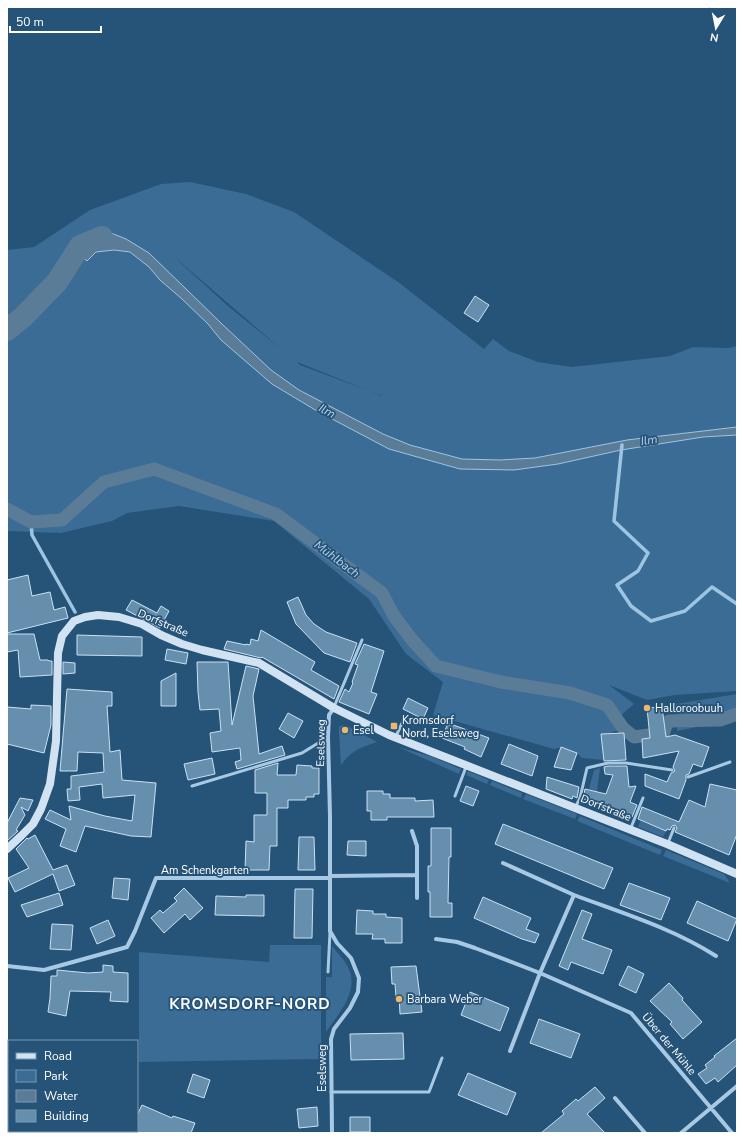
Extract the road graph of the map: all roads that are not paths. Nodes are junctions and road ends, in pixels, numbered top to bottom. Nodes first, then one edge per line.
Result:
1 (362, 640) dead end
2 (334, 708) junction
3 (405, 717) dead end
4 (328, 738) junction
5 (396, 738) junction
6 (730, 762) dead end
7 (467, 766) junction
8 (672, 770) dead end
9 (688, 776) dead end
10 (192, 786) dead end
11 (455, 796) dead end
12 (643, 798) dead end
13 (575, 808) junction
14 (674, 828) dead end
15 (630, 830) junction
16 (412, 831) dead end
17 (667, 844) junction
18 (7, 849) edge
19 (504, 863) dead end
20 (737, 874) edge
21 (416, 875) junction
22 (330, 877) junction
23 (574, 895) junction
24 (417, 898) dead end
25 (330, 931) junction
26 (436, 939) dead end
27 (716, 956) dead end
28 (7, 966) edge
29 (328, 972) dead end
30 (540, 973) junction
31 (510, 1051) dead end
32 (442, 1058) dead end
33 (737, 1086) edge
34 (331, 1092) junction
35 (615, 1098) dead end
36 (711, 1107) junction
37 (332, 1133) edge
38 (645, 1133) edge
39 (681, 1133) edge
40 (732, 1133) edge

1 - 2 lane
2 - 4 street, Eselsweg
2 - 5 street, Dorfstraße
2 - 18 street, Dorfstraße
3 - 5 lane
4 - 10 lane
4 - 22 street, Eselsweg
5 - 7 street, Dorfstraße
6 - 9 lane
7 - 11 lane
7 - 13 street, Dorfstraße
8 - 13 lane
12 - 15 lane
13 - 15 street, Dorfstraße
14 - 17 lane
15 - 17 street, Dorfstraße
16 - 21 street
17 - 20 street, Dorfstraße
19 - 23 street
21 - 22 street
21 - 24 street
22 - 25 street, Eselsweg
22 - 28 street, Am Schenkgarten
23 - 27 street
23 - 30 street
25 - 29 lane
25 - 34 street, Eselsweg
26 - 30 street, Über der Mühle
30 - 31 street
30 - 36 street, Über der Mühle
32 - 34 lane
33 - 36 street
34 - 37 street, Eselsweg
35 - 38 street
36 - 39 street
36 - 40 street, Über der Mühle

